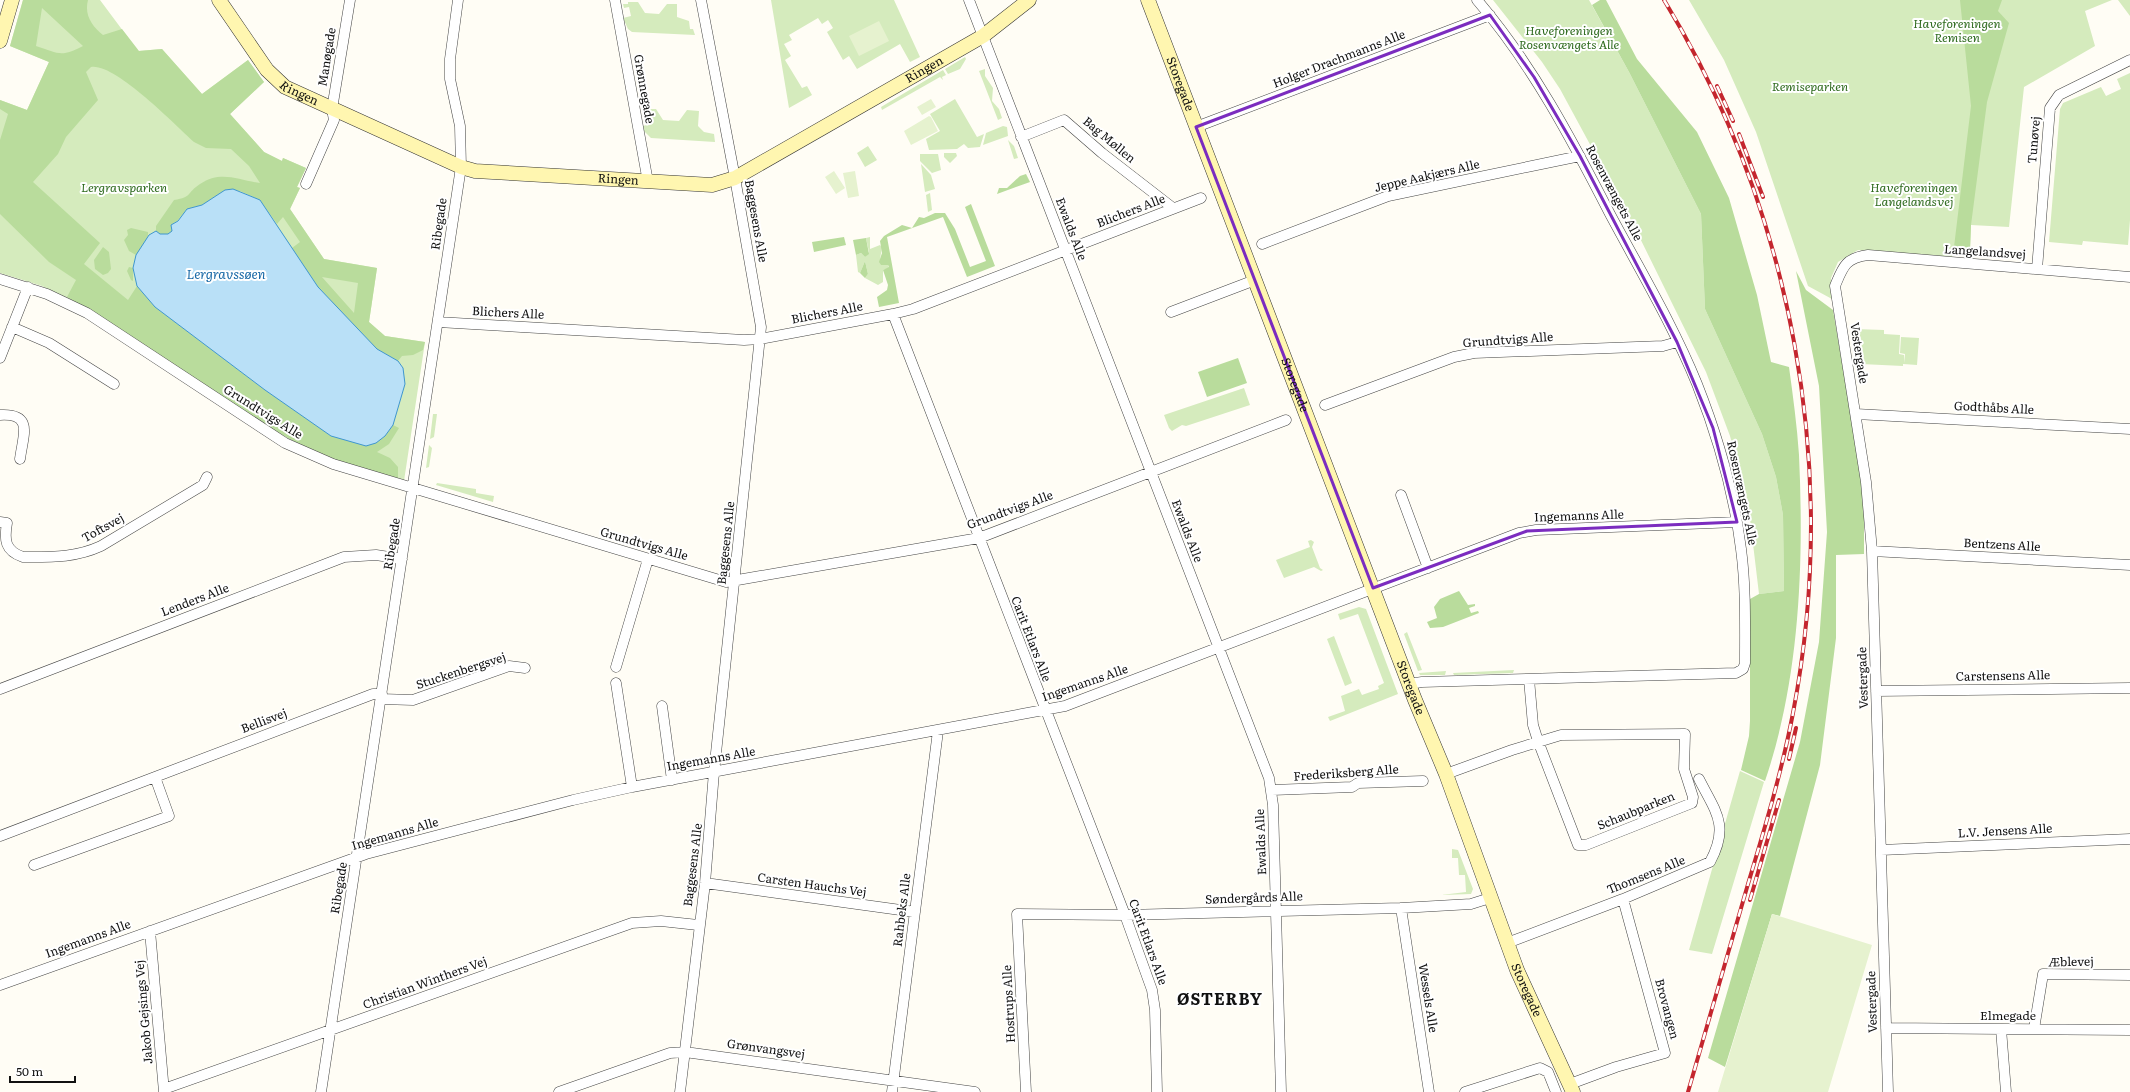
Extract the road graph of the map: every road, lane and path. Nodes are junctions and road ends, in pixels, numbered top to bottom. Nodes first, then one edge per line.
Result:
1 (2, 0) edge
2 (12, 0) edge
3 (219, 0) edge
4 (350, 0) edge
5 (458, 0) edge
6 (615, 0) edge
7 (701, 0) edge
8 (969, 0) edge
9 (1029, 0) edge
10 (1148, 0) edge
11 (1477, 0) edge
12 (0, 9) edge
13 (1490, 15) junction
14 (983, 36) junction
15 (0, 41) edge
16 (2130, 60) edge
17 (332, 109) junction
18 (1196, 128) junction
19 (1021, 136) junction
20 (1580, 156) junction
21 (461, 167) junction
22 (735, 178) junction
23 (648, 182) junction
24 (306, 184) dead end
25 (1201, 198) dead end
26 (1173, 208) junction
27 (1262, 244) dead end
28 (1066, 250) junction
29 (1842, 267) joint
30 (2037, 269) junction
31 (2130, 277) edge
32 (0, 279) edge
33 (1254, 280) junction
34 (28, 287) junction
35 (1171, 312) dead end
36 (893, 314) junction
37 (438, 322) junction
38 (12, 327) junction
39 (760, 339) junction
40 (1677, 342) junction
41 (3, 344) edge
42 (0, 358) edge
43 (114, 384) dead end
44 (1325, 406) dead end
45 (0, 414) edge
46 (1856, 414) junction
47 (1286, 420) dead end
48 (2130, 429) edge
49 (20, 459) dead end
50 (1150, 471) junction
51 (207, 477) dead end
52 (413, 489) junction
53 (1401, 495) dead end
54 (0, 522) edge
55 (1737, 522) junction
56 (978, 538) junction
57 (1872, 551) junction
58 (402, 559) junction
59 (648, 559) junction
60 (2130, 565) edge
61 (1428, 568) junction
62 (735, 580) junction
63 (1373, 588) junction
64 (1219, 647) junction
65 (616, 667) dead end
66 (525, 668) dead end
67 (1529, 679) junction
68 (616, 683) dead end
69 (1409, 684) junction
70 (2130, 688) edge
71 (0, 689) edge
72 (1876, 691) junction
73 (382, 697) junction
74 (662, 706) dead end
75 (1045, 712) junction
76 (938, 731) junction
77 (1538, 741) junction
78 (714, 772) junction
79 (1446, 774) junction
80 (155, 777) junction
81 (1700, 779) dead end
82 (672, 780) junction
83 (1422, 781) dead end
84 (632, 787) junction
85 (1272, 790) junction
86 (0, 836) edge
87 (2130, 838) edge
88 (1881, 850) junction
89 (357, 857) junction
90 (34, 865) dead end
91 (705, 883) junction
92 (1490, 898) junction
93 (1623, 899) junction
94 (1401, 908) junction
95 (1275, 910) junction
96 (915, 912) junction
97 (1017, 914) joint
98 (1125, 915) junction
99 (698, 925) junction
100 (150, 930) junction
101 (1507, 943) junction
102 (2130, 975) edge
103 (0, 985) edge
104 (1886, 1028) junction
105 (2001, 1029) junction
106 (2034, 1029) junction
107 (330, 1030) junction
108 (2130, 1030) edge
109 (685, 1052) junction
110 (893, 1081) junction
111 (1572, 1088) edge
112 (164, 1091) edge
113 (321, 1092) edge
114 (559, 1092) edge
115 (680, 1092) edge
116 (892, 1092) edge
117 (975, 1092) edge
118 (1026, 1092) edge
119 (1157, 1092) edge
120 (1281, 1092) edge
121 (1429, 1092) edge
122 (1465, 1092) edge
123 (1556, 1092) edge
124 (1888, 1092) edge
125 (2006, 1092) edge

1 - 12 street
2 - 15 street
3 - 17 street, Ringen
4 - 17 street, Manøgade
5 - 21 street, Ribegade
6 - 23 street, Grønnegade
7 - 22 street, Baggesens Alle
8 - 14 street, Ewalds Alle
9 - 14 street, Ringen
10 - 18 street, Storegade
11 - 13 street, Rosenvængets Alle
13 - 18 street, Holger Drachmanns Alle
13 - 20 street, Rosenvængets Alle
14 - 19 street, Ewalds Alle
14 - 22 street, Ringen
16 - 30 street, Tunøvej
17 - 21 street, Ringen
17 - 24 street, Manøgade
18 - 33 street, Storegade
19 - 26 street, Bag Møllen
19 - 28 street, Ewalds Alle
20 - 27 street, Jeppe Aakjærs Alle
20 - 40 street, Rosenvængets Alle
21 - 23 street, Ringen
21 - 37 street, Ribegade
22 - 23 street, Ringen
22 - 39 street, Baggesens Alle
25 - 26 street, Blichers Alle
26 - 28 street, Blichers Alle
28 - 36 street, Blichers Alle
28 - 50 street, Ewalds Alle
29 - 30 street, Langelandsvej
29 - 46 street, Vestergade
30 - 31 street, Langelandsvej
32 - 34 street, Grundtvigs Alle
33 - 35 street
33 - 63 street, Storegade
34 - 38 street
34 - 52 street, Grundtvigs Alle
36 - 39 street, Blichers Alle
36 - 56 street, Carit Etlars Alle
37 - 39 street, Blichers Alle
37 - 52 street, Ribegade
38 - 41 street
38 - 43 street
39 - 62 street, Baggesens Alle
40 - 44 street, Grundtvigs Alle
40 - 55 street, Rosenvængets Alle
41 - 42 street
45 - 49 street
46 - 48 street, Godthåbs Alle
46 - 57 street, Vestergade
47 - 50 street, Grundtvigs Alle
50 - 56 street, Grundtvigs Alle
50 - 64 street, Ewalds Alle
51 - 54 street, Toftsvej
52 - 58 street, Ribegade
52 - 59 street, Grundtvigs Alle
53 - 61 street
55 - 61 street, Ingemanns Alle
55 - 67 street, Rosenvængets Alle
56 - 62 street, Grundtvigs Alle
56 - 75 street, Carit Etlars Alle
57 - 60 street, Bentzens Alle
57 - 72 street, Vestergade
58 - 71 street, Lenders Alle
58 - 73 street, Ribegade
59 - 62 street, Grundtvigs Alle
59 - 65 street
61 - 63 street, Ingemanns Alle
62 - 78 street, Baggesens Alle
63 - 64 street, Ingemanns Alle
63 - 69 street, Storegade
64 - 75 street, Ingemanns Alle
64 - 85 street, Ewalds Alle
66 - 73 street, Stuckenbergsvej
67 - 69 street, Rosenvængets Alle
67 - 77 street, Schaubparken
68 - 84 street
69 - 79 street, Storegade
70 - 72 street, Carstensens Alle
72 - 88 street, Vestergade
73 - 80 street, Bellisvej
73 - 89 street, Ribegade
74 - 82 street
75 - 76 street, Ingemanns Alle
75 - 98 street, Carit Etlars Alle
76 - 78 street, Ingemanns Alle
76 - 96 street, Rahbeks Alle
77 - 77 street, Schaubparken
77 - 79 street, Schaubparken
78 - 82 street, Ingemanns Alle
78 - 91 street, Baggesens Alle
79 - 92 street, Storegade
80 - 86 street, Bellisvej
80 - 90 street
81 - 93 street, Thomsens Alle
82 - 84 street, Ingemanns Alle
83 - 85 street, Frederiksberg Alle
84 - 89 street, Ingemanns Alle
85 - 95 street, Ewalds Alle
87 - 88 street, L.V. Jensens Alle
88 - 104 street, Vestergade
89 - 100 street, Ingemanns Alle
89 - 107 street, Ribegade
91 - 96 street, Carsten Hauchs Vej
91 - 99 street, Baggesens Alle
92 - 94 street, Søndergårds Alle
92 - 101 street, Storegade
93 - 101 street, Thomsens Alle
93 - 111 street, Brovangen
94 - 95 street, Søndergårds Alle
94 - 121 street, Wessels Alle
95 - 98 street, Søndergårds Alle
95 - 120 street, Ewalds Alle
96 - 110 street, Rahbeks Alle
97 - 98 street, Søndergårds Alle
97 - 118 street, Hostrups Alle
98 - 119 street, Carit Etlars Alle
99 - 107 street, Christian Winthers Vej
99 - 109 street, Baggesens Alle
100 - 103 street, Ingemanns Alle
100 - 112 street, Jakob Gejsings Vej
101 - 111 street, Storegade
102 - 106 street, Æblevej
104 - 105 street, Elmegade
104 - 124 street, Vestergade
105 - 106 street, Elmegade
105 - 125 street
106 - 108 street, Elmegade
107 - 112 street, Christian Winthers Vej
107 - 113 street, Ribegade
109 - 110 street, Grønvangsvej
109 - 114 street, Grønvangsvej
109 - 115 street, Baggesens Alle
110 - 116 street, Rahbeks Alle
110 - 117 street, Grønvangsvej
122 - 123 street

